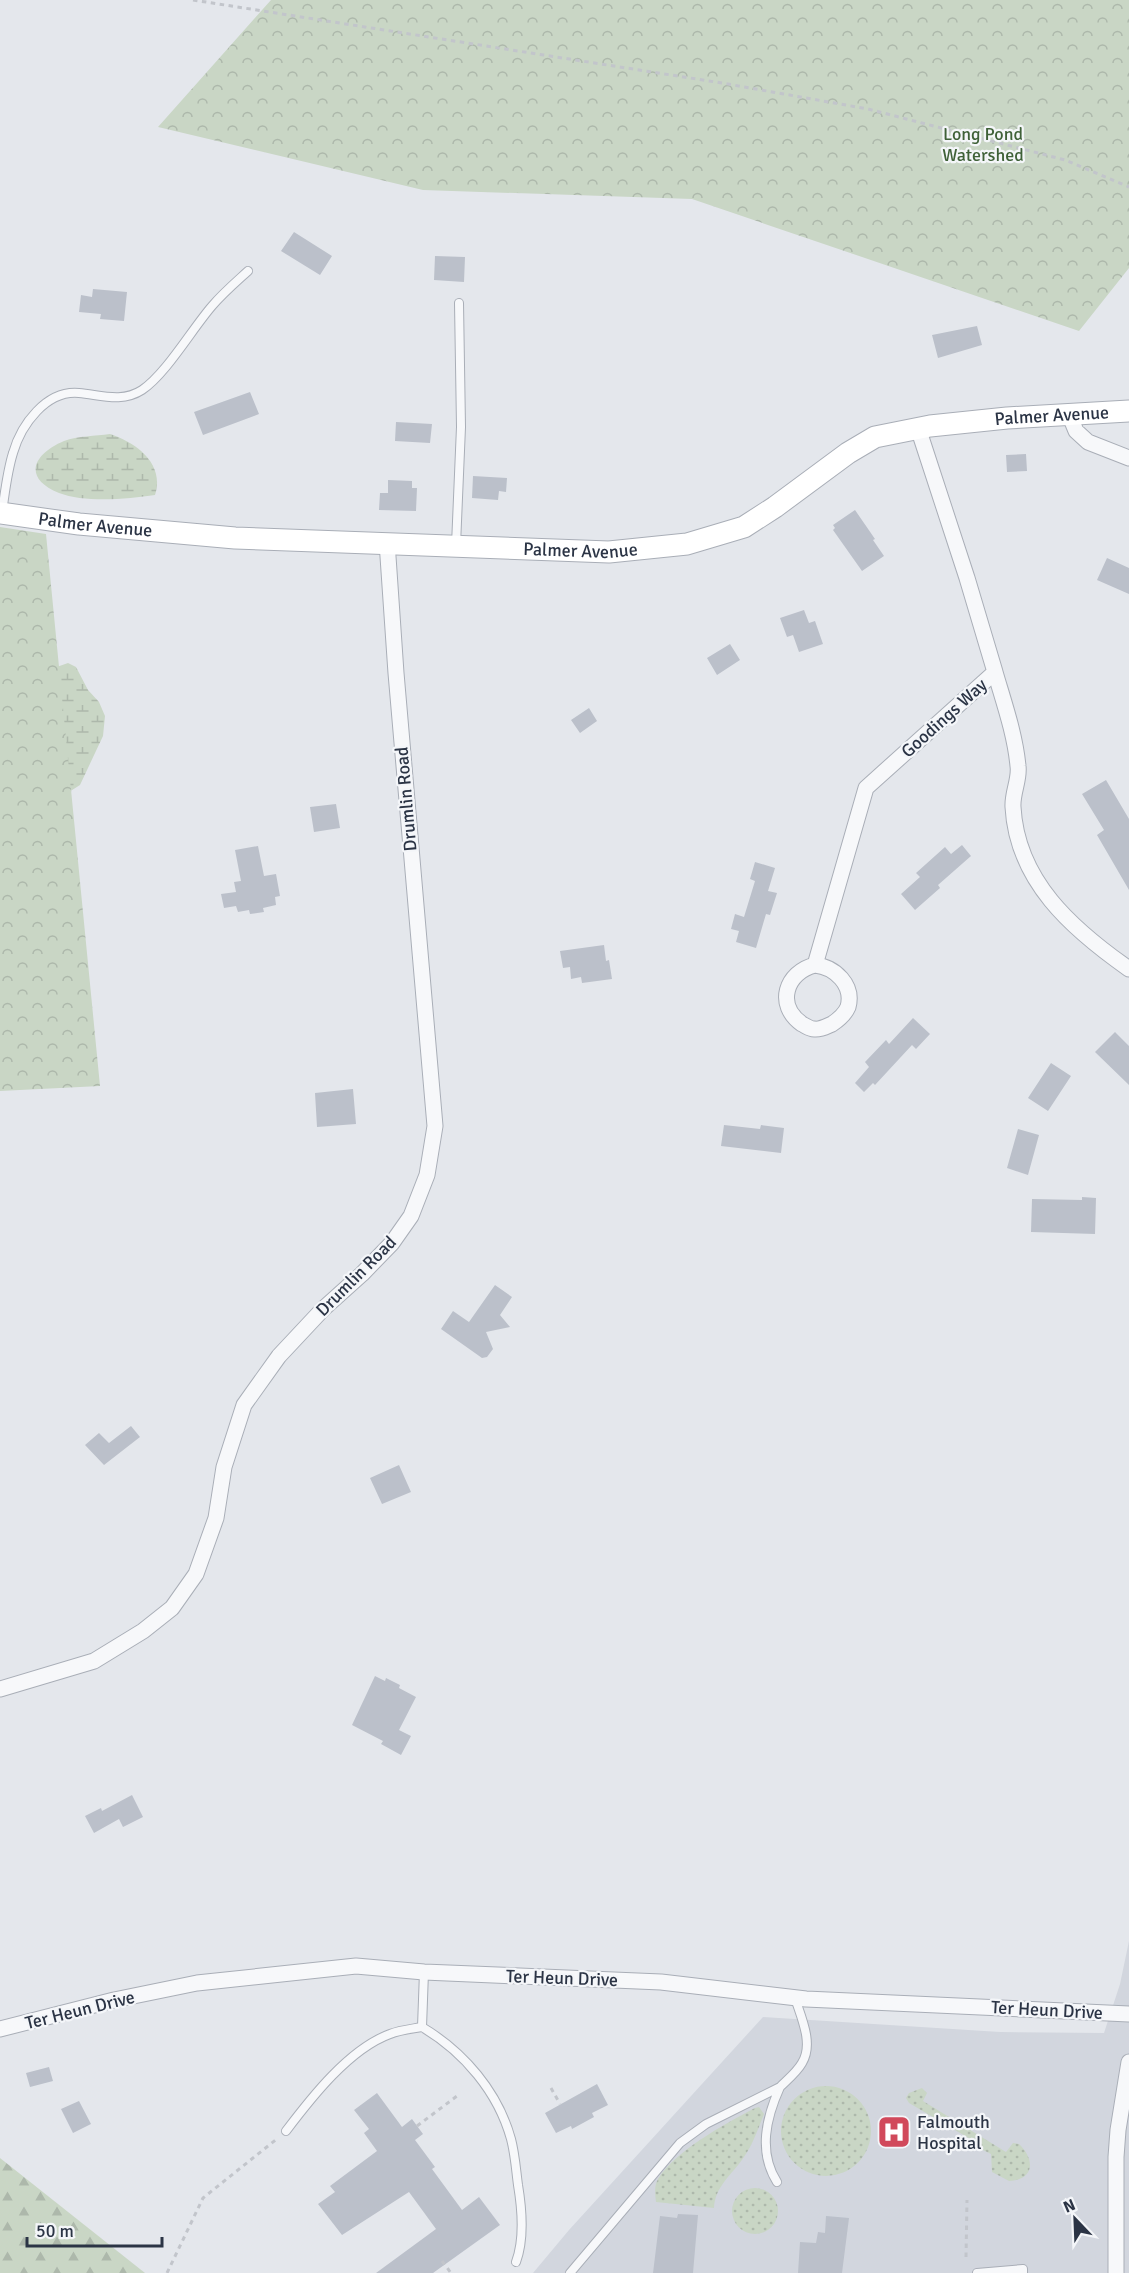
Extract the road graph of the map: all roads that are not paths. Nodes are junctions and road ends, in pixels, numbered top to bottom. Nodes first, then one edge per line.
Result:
1 (248, 271) dead end
2 (459, 303) dead end
3 (1129, 411) edge
4 (1069, 414) junction
5 (918, 428) junction
6 (1129, 458) edge
7 (1, 513) edge
8 (387, 542) junction
9 (456, 545) junction
10 (995, 672) junction
11 (815, 965) junction
12 (1129, 969) edge
13 (0, 1689) edge
14 (424, 1972) junction
15 (795, 1998) junction
16 (1129, 2014) edge
17 (422, 2027) junction
18 (0, 2029) edge
19 (1129, 2061) edge
20 (780, 2087) junction
21 (286, 2131) road end
22 (777, 2182) dead end
23 (516, 2262) dead end
24 (570, 2273) edge
25 (977, 2273) edge
26 (1023, 2273) edge
27 (1116, 2273) edge

1 - 7 lane
2 - 9 lane
3 - 4 main road, Palmer Avenue
4 - 5 main road, Palmer Avenue
4 - 6 street
5 - 9 main road, Palmer Avenue
5 - 10 street, Goodings Way
7 - 8 main road, Palmer Avenue
8 - 9 main road, Palmer Avenue
8 - 13 street, Drumlin Road
10 - 11 street, Goodings Way
10 - 12 street
11 - 11 street
14 - 15 street, Ter Heun Drive
14 - 17 lane
14 - 18 street, Ter Heun Drive
15 - 16 street, Ter Heun Drive
15 - 20 lane
17 - 21 lane
17 - 23 lane
19 - 27 street
20 - 22 lane
20 - 24 lane
25 - 26 lane

